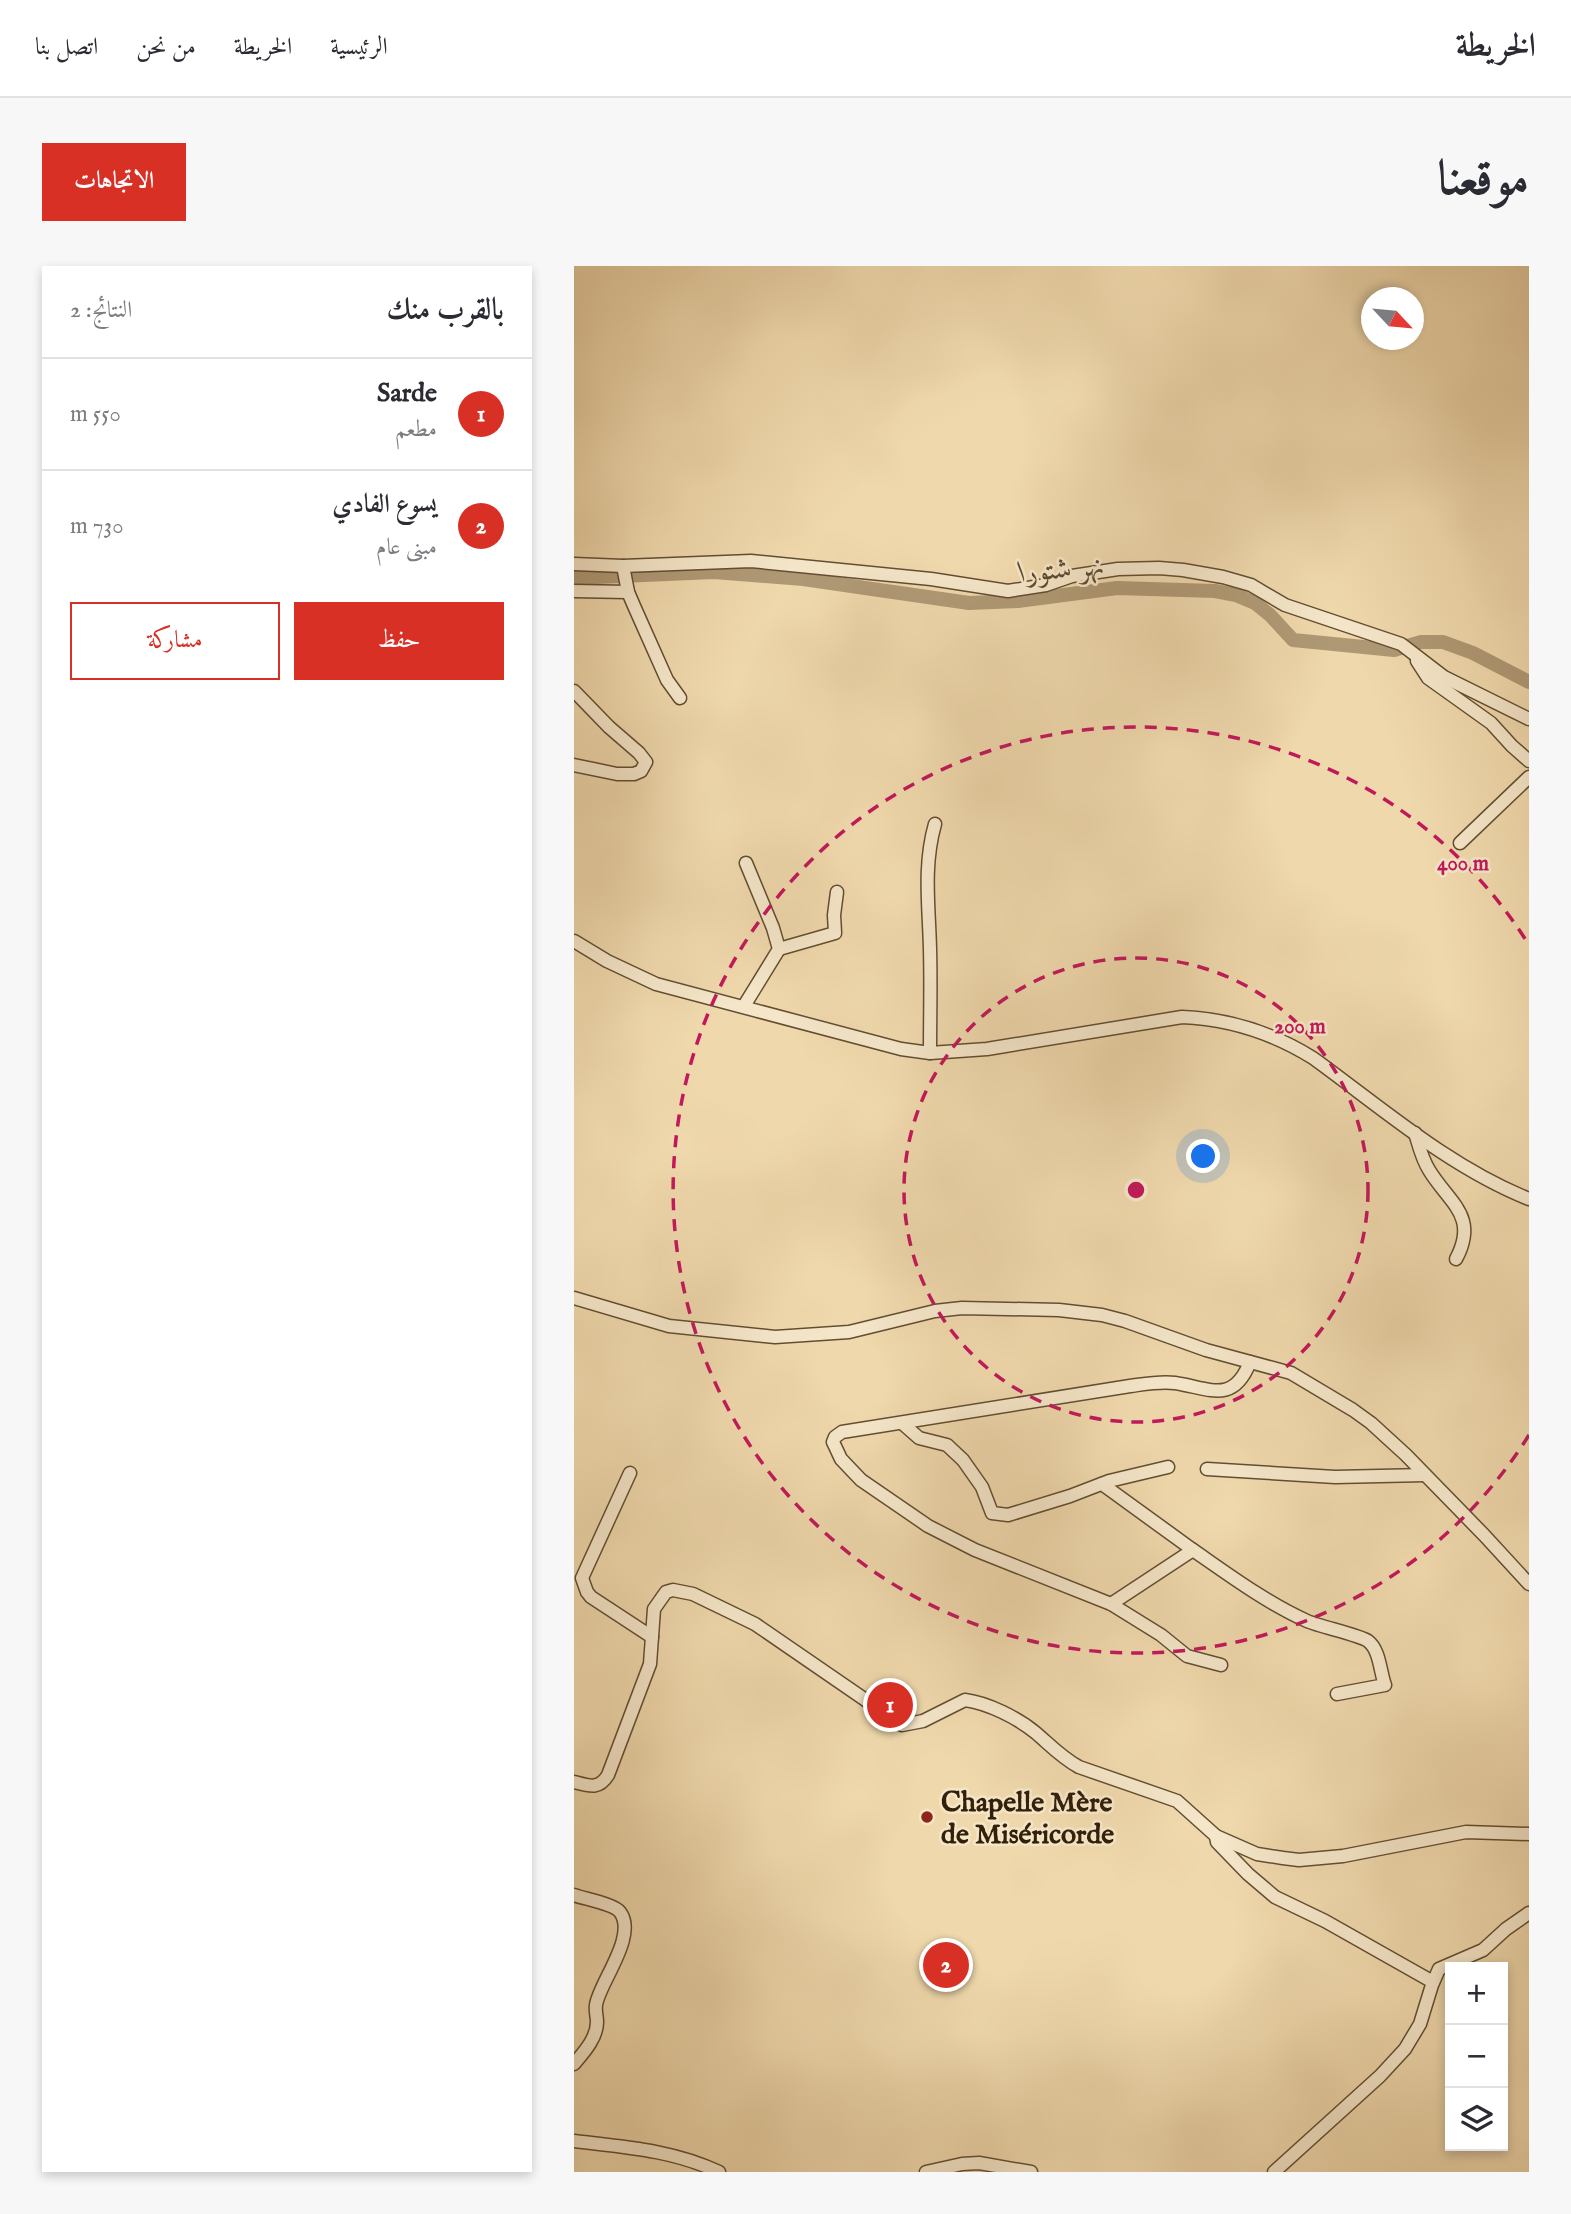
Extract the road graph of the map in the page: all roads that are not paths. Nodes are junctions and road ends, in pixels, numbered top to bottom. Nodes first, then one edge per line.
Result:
1 (574, 565) edge
2 (625, 578) junction
3 (574, 591) edge
4 (1406, 648) junction
5 (574, 691) edge
6 (680, 698) dead end
7 (1529, 719) edge
8 (1529, 761) edge
9 (574, 765) edge
10 (1529, 777) edge
11 (935, 824) dead end
12 (1460, 843) dead end
13 (746, 863) dead end
14 (837, 892) dead end
15 (574, 941) edge
16 (779, 949) junction
17 (744, 1006) junction
18 (930, 1053) junction
19 (1415, 1133) junction
20 (1529, 1199) edge
21 (1455, 1259) dead end
22 (574, 1298) edge
23 (1250, 1362) junction
24 (902, 1423) junction
25 (1168, 1467) dead end
26 (1207, 1469) dead end
27 (630, 1473) dead end
28 (1425, 1475) junction
29 (1102, 1484) junction
30 (1193, 1550) junction
31 (1529, 1584) edge
32 (1111, 1604) junction
33 (652, 1637) junction
34 (1221, 1665) dead end
35 (1337, 1694) dead end
36 (574, 1782) edge
37 (1529, 1834) edge
38 (1216, 1836) junction
39 (574, 1895) edge
40 (1529, 1913) edge
41 (1433, 1982) junction
42 (574, 2064) edge
43 (574, 2141) edge
44 (719, 2172) edge
45 (926, 2172) edge
46 (1031, 2172) edge
47 (1274, 2172) edge

1 - 2 street
2 - 3 street
2 - 4 street
2 - 6 street
4 - 7 street
4 - 8 street
5 - 9 street
10 - 12 street
11 - 18 street
13 - 16 street
14 - 16 street
15 - 17 street
16 - 17 street
17 - 18 street
18 - 19 street
19 - 20 street
19 - 21 street
22 - 23 street
23 - 24 street
23 - 28 street
24 - 29 street
24 - 32 street
25 - 29 street
26 - 28 street
27 - 33 street
28 - 31 street
29 - 30 street
30 - 32 street
30 - 35 street
32 - 34 street
33 - 36 street
33 - 38 street
37 - 38 street
38 - 41 street
39 - 42 street
40 - 41 street
41 - 47 street
43 - 44 street
45 - 46 street

